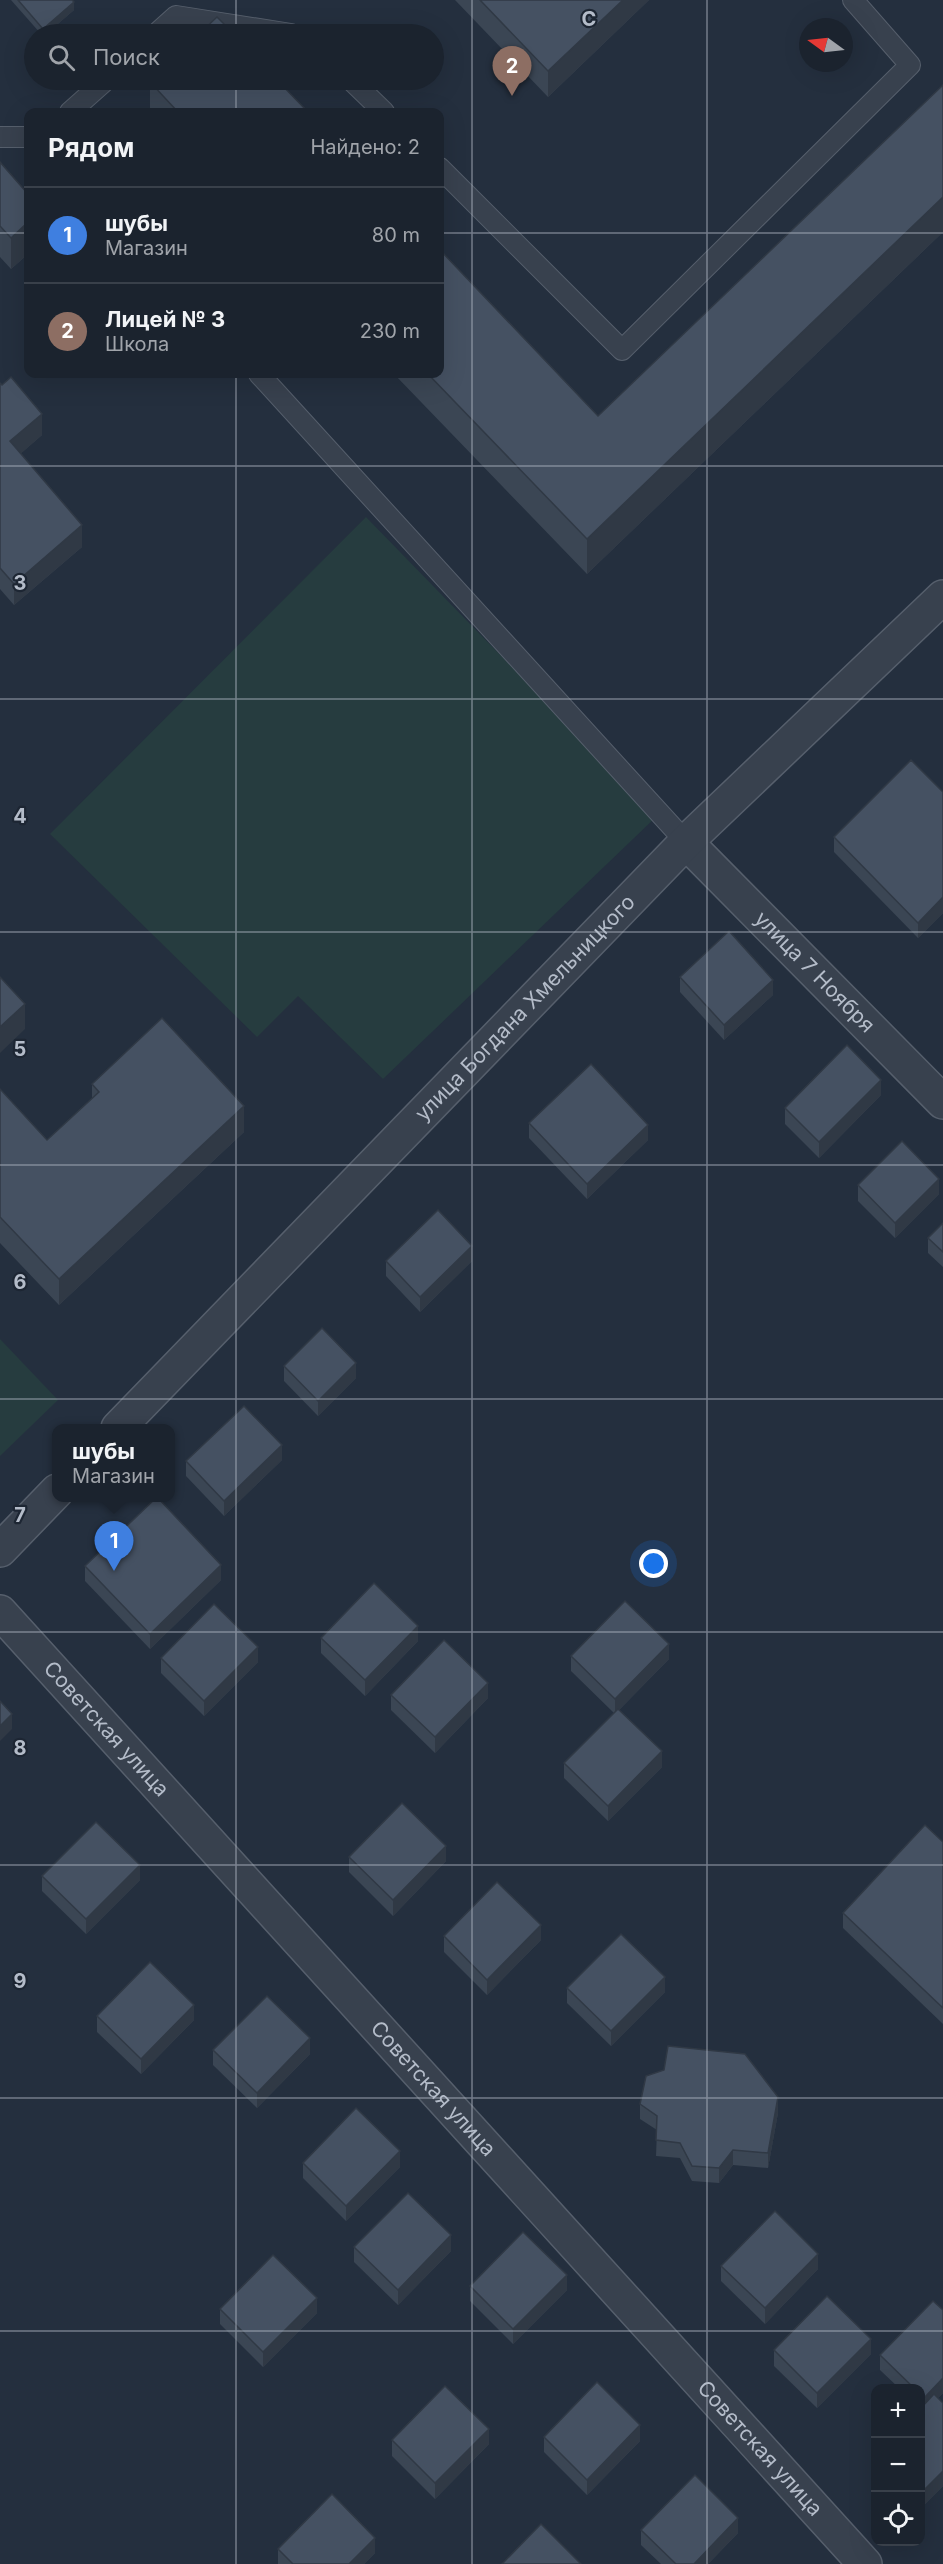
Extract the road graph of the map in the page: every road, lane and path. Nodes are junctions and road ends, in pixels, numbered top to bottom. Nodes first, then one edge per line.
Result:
1 (853, 0) edge
2 (167, 24) edge
3 (227, 24) edge
4 (95, 90) edge
5 (361, 90) edge
6 (74, 108) edge
7 (380, 108) edge
8 (0, 137) edge
9 (24, 137) edge
10 (444, 172) edge
11 (263, 378) edge
12 (943, 597) edge
13 (686, 842) junction
14 (943, 1102) edge
15 (122, 1424) edge
16 (52, 1496) edge
17 (0, 1550) edge
18 (0, 1612) edge
19 (865, 2564) edge

1 - 10 lane
2 - 3 lane
4 - 6 lane
5 - 7 lane
8 - 9 lane
11 - 13 lane
12 - 13 street, улица Богдана Хмельницкого
13 - 14 street, улица 7 Ноября
13 - 15 street, улица Богдана Хмельницкого
16 - 17 street
18 - 19 street, Советская улица

